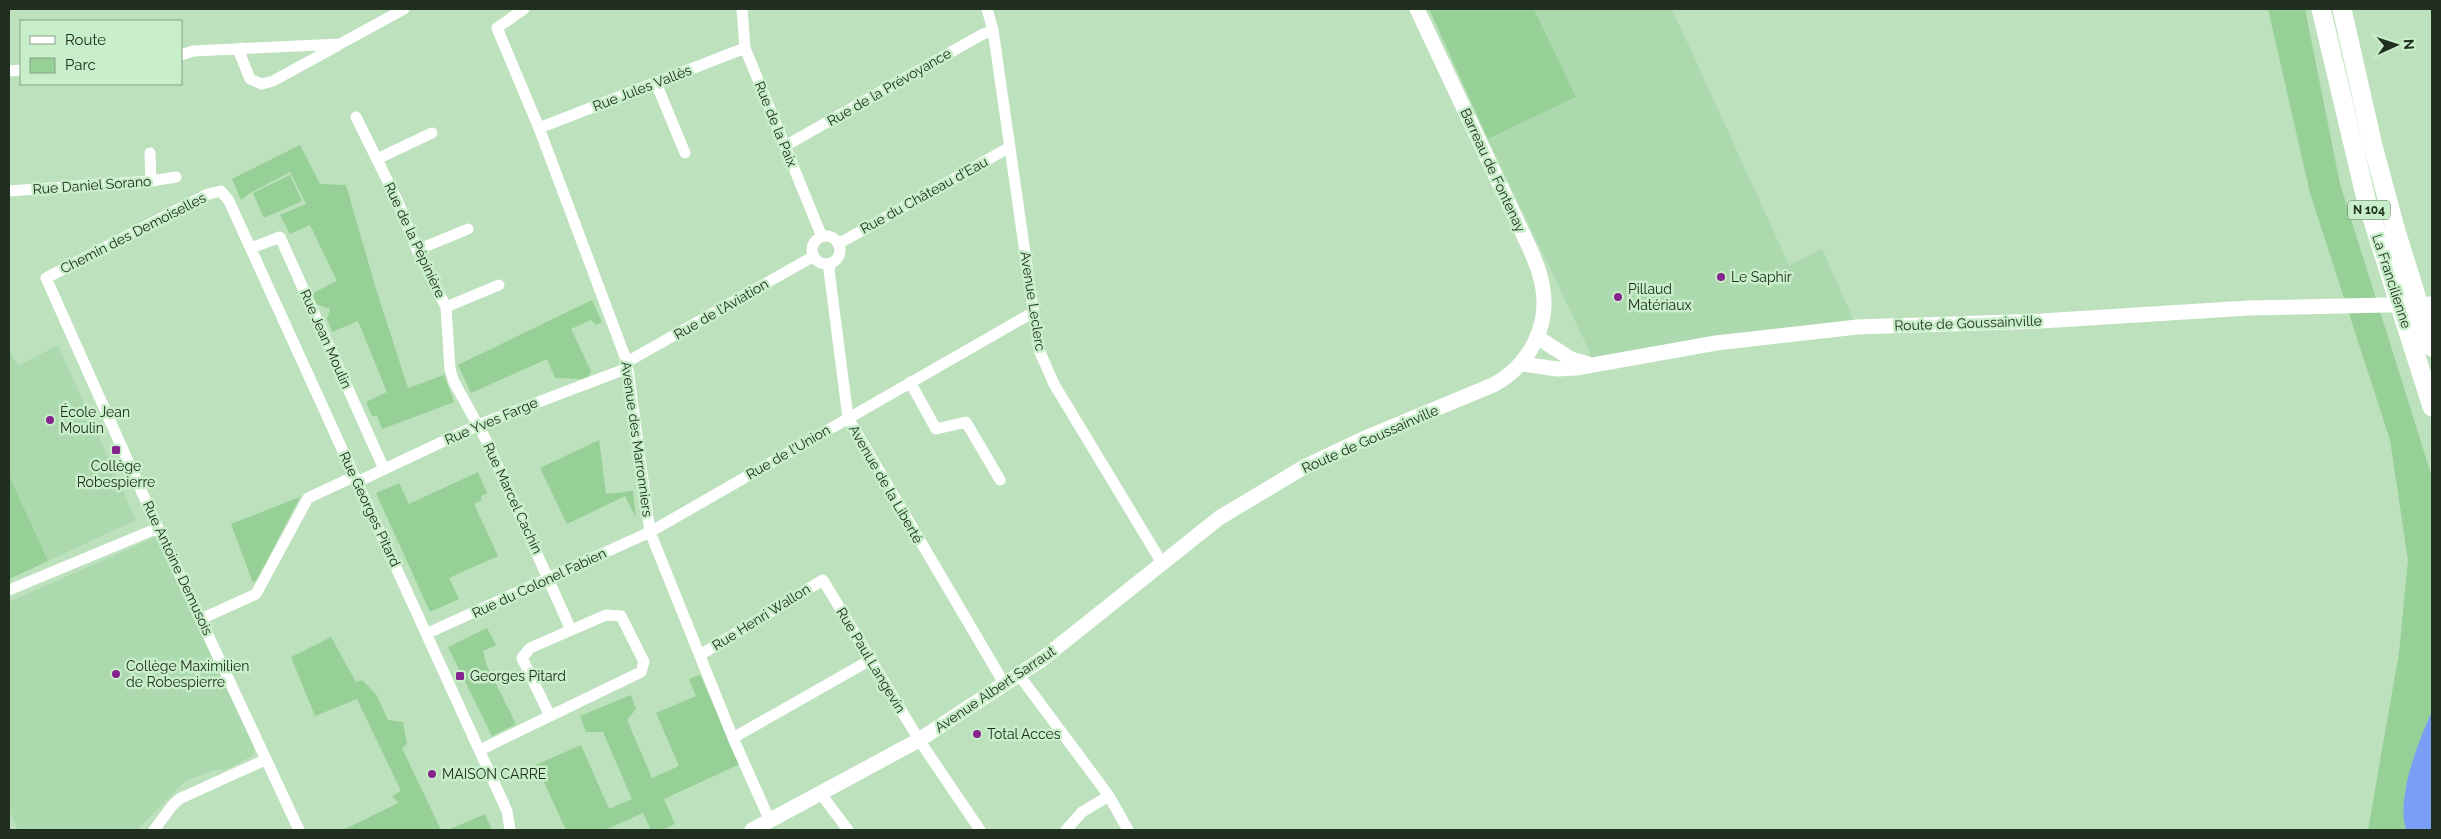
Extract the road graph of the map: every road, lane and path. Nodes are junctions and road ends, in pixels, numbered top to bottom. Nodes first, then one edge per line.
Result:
1 (404, 9) edge
2 (524, 9) edge
3 (742, 9) edge
4 (987, 9) edge
5 (1417, 9) edge
6 (2321, 9) edge
7 (2342, 9) edge
8 (993, 30) junction
9 (340, 44) junction
10 (242, 48) junction
11 (745, 48) junction
12 (182, 55) edge
13 (656, 83) junction
14 (356, 117) dead end
15 (539, 128) junction
16 (432, 133) dead end
17 (785, 146) junction
18 (1010, 147) junction
19 (150, 153) dead end
20 (685, 153) dead end
21 (377, 159) junction
22 (176, 177) dead end
23 (151, 181) junction
24 (9, 191) edge
25 (221, 191) joint
26 (468, 229) dead end
27 (822, 237) junction
28 (838, 244) junction
29 (251, 248) junction
30 (417, 250) junction
31 (814, 256) junction
32 (831, 263) junction
33 (46, 278) joint
34 (499, 285) dead end
35 (2432, 304) edge
36 (446, 307) junction
37 (1032, 313) junction
38 (1537, 337) junction
39 (2432, 347) edge
40 (1522, 364) junction
41 (628, 365) junction
42 (1592, 365) junction
43 (450, 368) joint
44 (910, 382) junction
45 (2432, 406) edge
46 (848, 418) junction
47 (478, 424) junction
48 (384, 469) junction
49 (355, 479) junction
50 (1000, 480) dead end
51 (1219, 518) joint
52 (158, 528) junction
53 (650, 532) junction
54 (1162, 563) junction
55 (549, 578) junction
56 (823, 580) joint
57 (9, 590) edge
58 (201, 619) junction
59 (571, 630) junction
60 (428, 633) junction
61 (700, 655) junction
62 (872, 659) junction
63 (1019, 675) junction
64 (1005, 684) junction
65 (550, 716) junction
66 (733, 738) junction
67 (919, 740) junction
68 (480, 750) junction
69 (265, 760) junction
70 (821, 794) junction
71 (1109, 796) junction
72 (770, 821) junction
73 (154, 830) edge
74 (299, 830) edge
75 (510, 830) edge
76 (752, 830) edge
77 (848, 830) edge
78 (980, 830) edge
79 (1066, 830) edge
80 (1128, 830) edge

1 - 9 street
2 - 15 street, Avenue des Marronniers
3 - 11 street, Rue de la Paix
4 - 8 street, Avenue Leclerc
5 - 38 street, Barreau de Fontenay
6 - 45 highway, La Francilienne / N 104
7 - 39 highway, La Francilienne / N 104
8 - 17 street, Rue de la Prévoyance
8 - 18 street, Avenue Leclerc
9 - 10 street
9 - 10 street
10 - 12 street
11 - 13 street, Rue Jules Vallès
11 - 17 street, Rue de la Paix
13 - 15 street, Rue Jules Vallès
13 - 20 street
14 - 21 street, Rue de la Pépinière
15 - 41 street, Avenue des Marronniers
16 - 21 street
17 - 27 street, Rue de la Paix
18 - 28 street, Rue du Château d'Eau
18 - 37 street, Avenue Leclerc
19 - 23 street
21 - 30 street, Rue de la Pépinière
22 - 23 street, Rue Daniel Sorano
23 - 24 street, Rue Daniel Sorano
25 - 29 street, Rue Georges Pitard
25 - 33 street, Chemin des Demoiselles
26 - 30 street
27 - 28 street
27 - 31 street
28 - 32 street
29 - 48 street, Rue Jean Moulin
29 - 49 street, Rue Georges Pitard
30 - 36 street, Rue de la Pépinière
31 - 32 street
31 - 41 street, Rue de l'Aviation
32 - 46 street, Avenue de la Liberté
33 - 52 street, Rue Antoine Demusois
34 - 36 street
35 - 42 street, Route de Goussainville
36 - 43 street, Rue de la Pépinière
37 - 44 street, Rue de l'Union
37 - 54 street, Avenue Leclerc
38 - 40 street, Route de Goussainville
38 - 42 street, Route de Goussainville
40 - 42 street, Route de Goussainville
40 - 51 street, Route de Goussainville
41 - 47 street, Rue Yves Farge
41 - 53 street, Avenue des Marronniers
43 - 47 street, Rue Marcel Cachin
44 - 46 street, Rue de l'Union
44 - 50 street
46 - 53 street, Rue de l'Union
46 - 64 street, Avenue de la Liberté
47 - 48 street, Rue Yves Farge
47 - 55 street, Rue Marcel Cachin
48 - 49 street, Rue Yves Farge
49 - 58 street, Rue Yves Farge
49 - 60 street, Rue Georges Pitard
51 - 54 street, Avenue Albert Sarraut
52 - 57 street
52 - 58 street, Rue Antoine Demusois
53 - 55 street, Rue du Colonel Fabien
53 - 61 street, Avenue des Marronniers
54 - 63 street, Avenue Albert Sarraut
55 - 59 street, Rue Marcel Cachin
55 - 60 street, Rue du Colonel Fabien
56 - 61 street, Rue Henri Wallon
56 - 62 street, Rue Paul Langevin
58 - 69 street, Rue Antoine Demusois
59 - 65 street
59 - 65 street
60 - 68 street, Rue Georges Pitard
61 - 66 street, Avenue des Marronniers
62 - 66 street
62 - 67 street, Rue Paul Langevin
63 - 64 street, Avenue Albert Sarraut
63 - 71 street
64 - 67 street, Avenue Albert Sarraut
65 - 68 street
66 - 72 street, Avenue des Marronniers
67 - 70 street, Avenue Albert Sarraut
67 - 78 street, Rue Paul Langevin
68 - 75 street, Rue Georges Pitard
69 - 73 street
69 - 74 street, Rue Antoine Demusois
70 - 72 street, Avenue Albert Sarraut
70 - 77 street
71 - 79 street
71 - 80 street
72 - 76 street, Avenue Albert Sarraut

